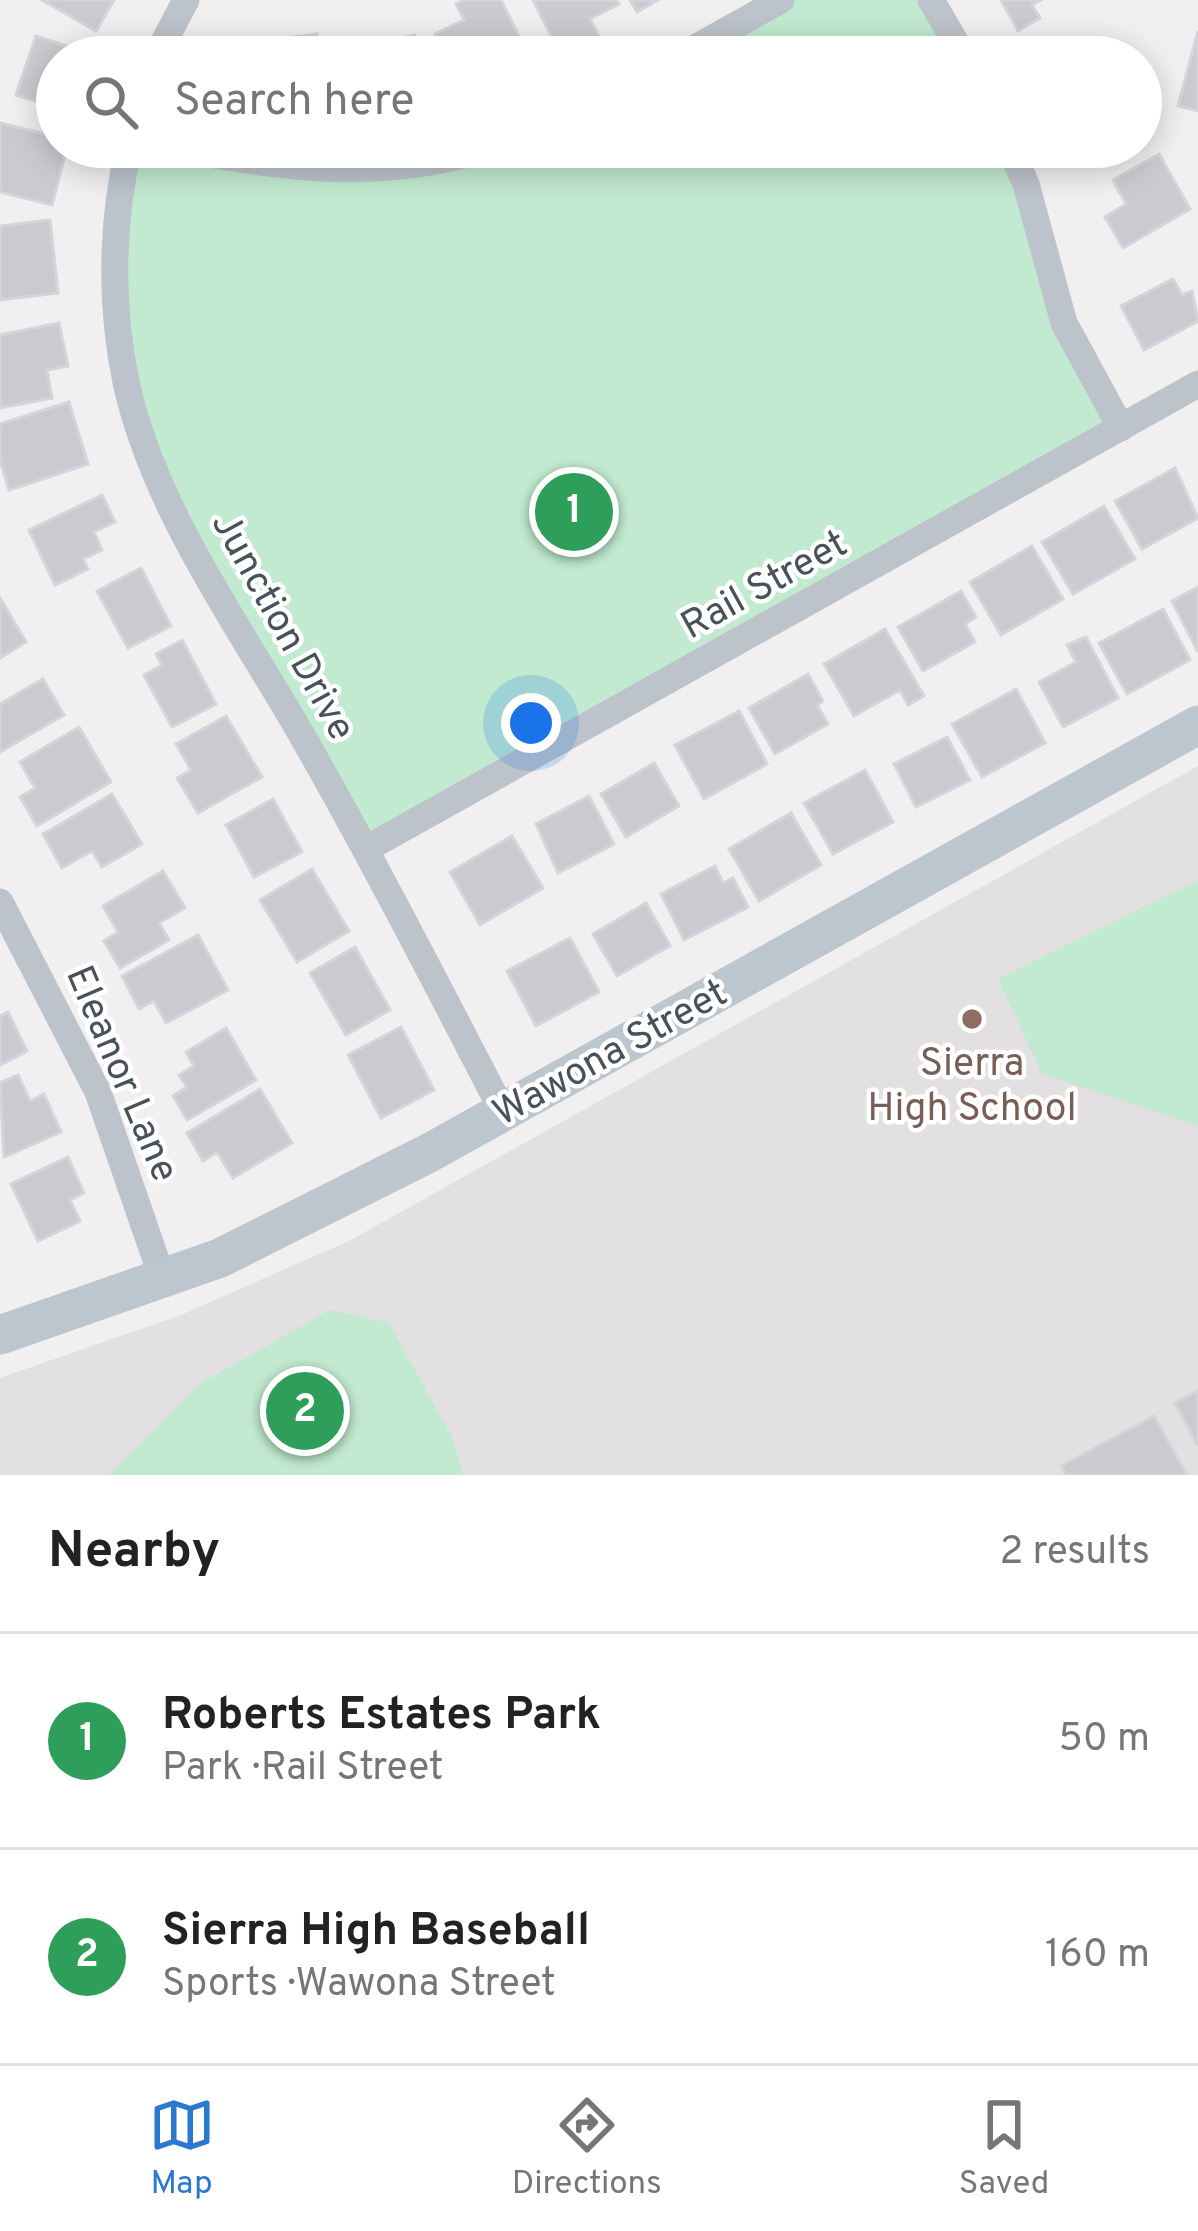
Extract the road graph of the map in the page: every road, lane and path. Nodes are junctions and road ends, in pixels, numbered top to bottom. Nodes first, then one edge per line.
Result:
1 (186, 0) edge
2 (781, 0) edge
3 (932, 0) edge
4 (167, 36) edge
5 (717, 36) edge
6 (952, 36) edge
7 (124, 168) edge
8 (285, 168) edge
9 (397, 168) edge
10 (1019, 168) edge
11 (1198, 384) edge
12 (1121, 428) junction
13 (1198, 725) edge
14 (366, 849) junction
15 (0, 902) edge
16 (502, 1110) junction
17 (163, 1280) junction
18 (0, 1335) edge

1 - 4 street
2 - 5 street
3 - 6 street
7 - 14 street, Junction Drive
8 - 9 street
10 - 12 street
11 - 12 street, Rail Street
12 - 14 street, Rail Street
13 - 16 street, Wawona Street
14 - 16 street, Junction Drive
15 - 17 street, Eleanor Lane
16 - 17 street, Wawona Street
17 - 18 street, Wawona Street

